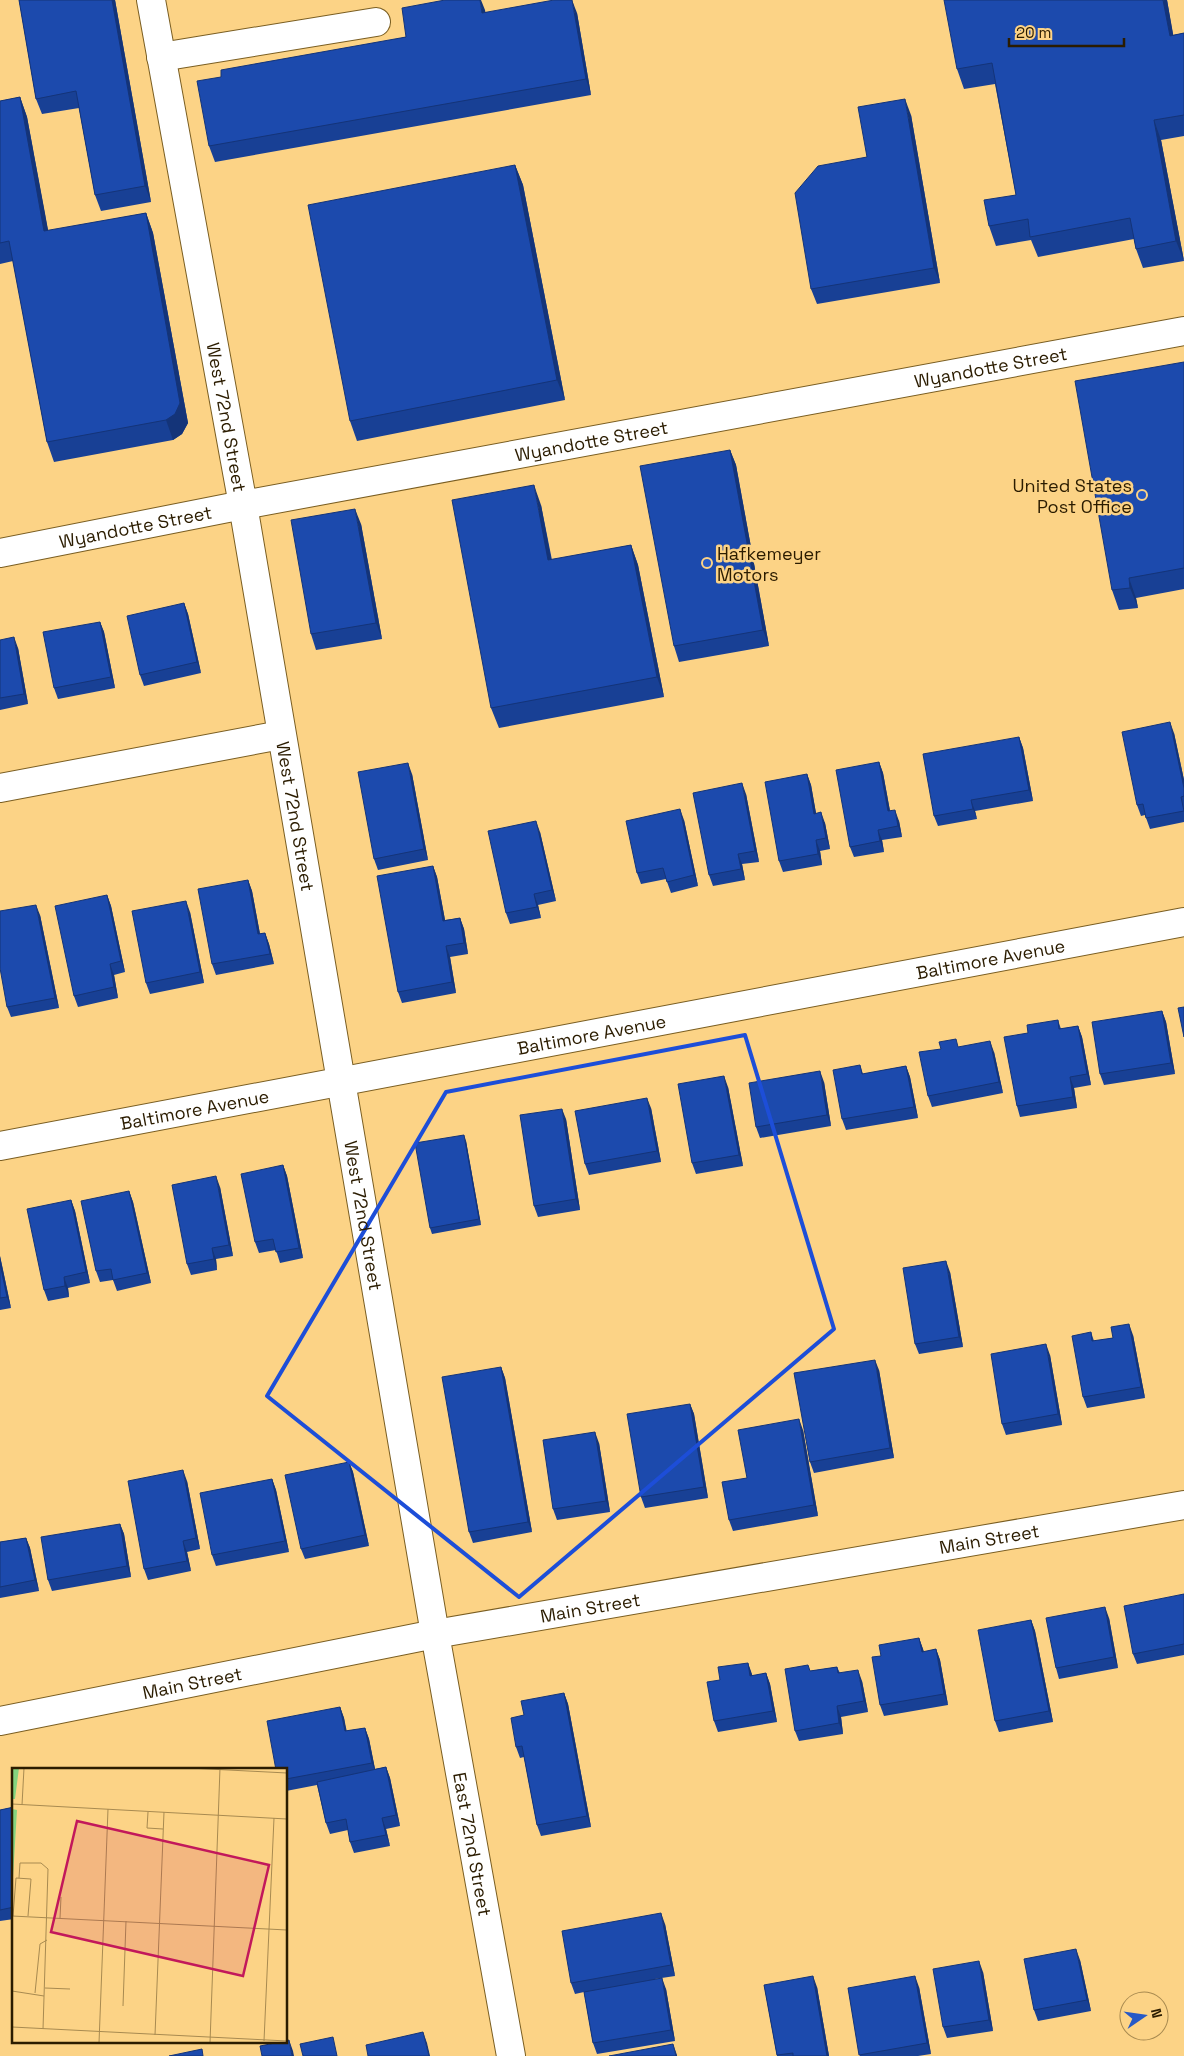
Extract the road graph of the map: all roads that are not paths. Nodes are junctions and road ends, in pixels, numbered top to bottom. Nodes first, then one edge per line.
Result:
1 (151, 0) edge
2 (376, 22) dead end
3 (161, 57) junction
4 (1184, 331) edge
5 (243, 505) junction
6 (0, 553) edge
7 (281, 735) junction
8 (0, 788) edge
9 (1184, 922) edge
10 (340, 1080) junction
11 (0, 1146) edge
12 (1184, 1505) edge
13 (435, 1634) junction
14 (0, 1721) edge
15 (511, 2056) edge

1 - 3 street, West 72nd Street
2 - 3 street
3 - 5 street, West 72nd Street
4 - 5 street, Wyandotte Street
5 - 6 street, Wyandotte Street
5 - 7 street, West 72nd Street
7 - 8 street
7 - 10 street, West 72nd Street
9 - 10 street, Baltimore Avenue
10 - 11 street, Baltimore Avenue
10 - 13 street, West 72nd Street
12 - 13 street, Main Street
13 - 14 street, Main Street
13 - 15 street, East 72nd Street

